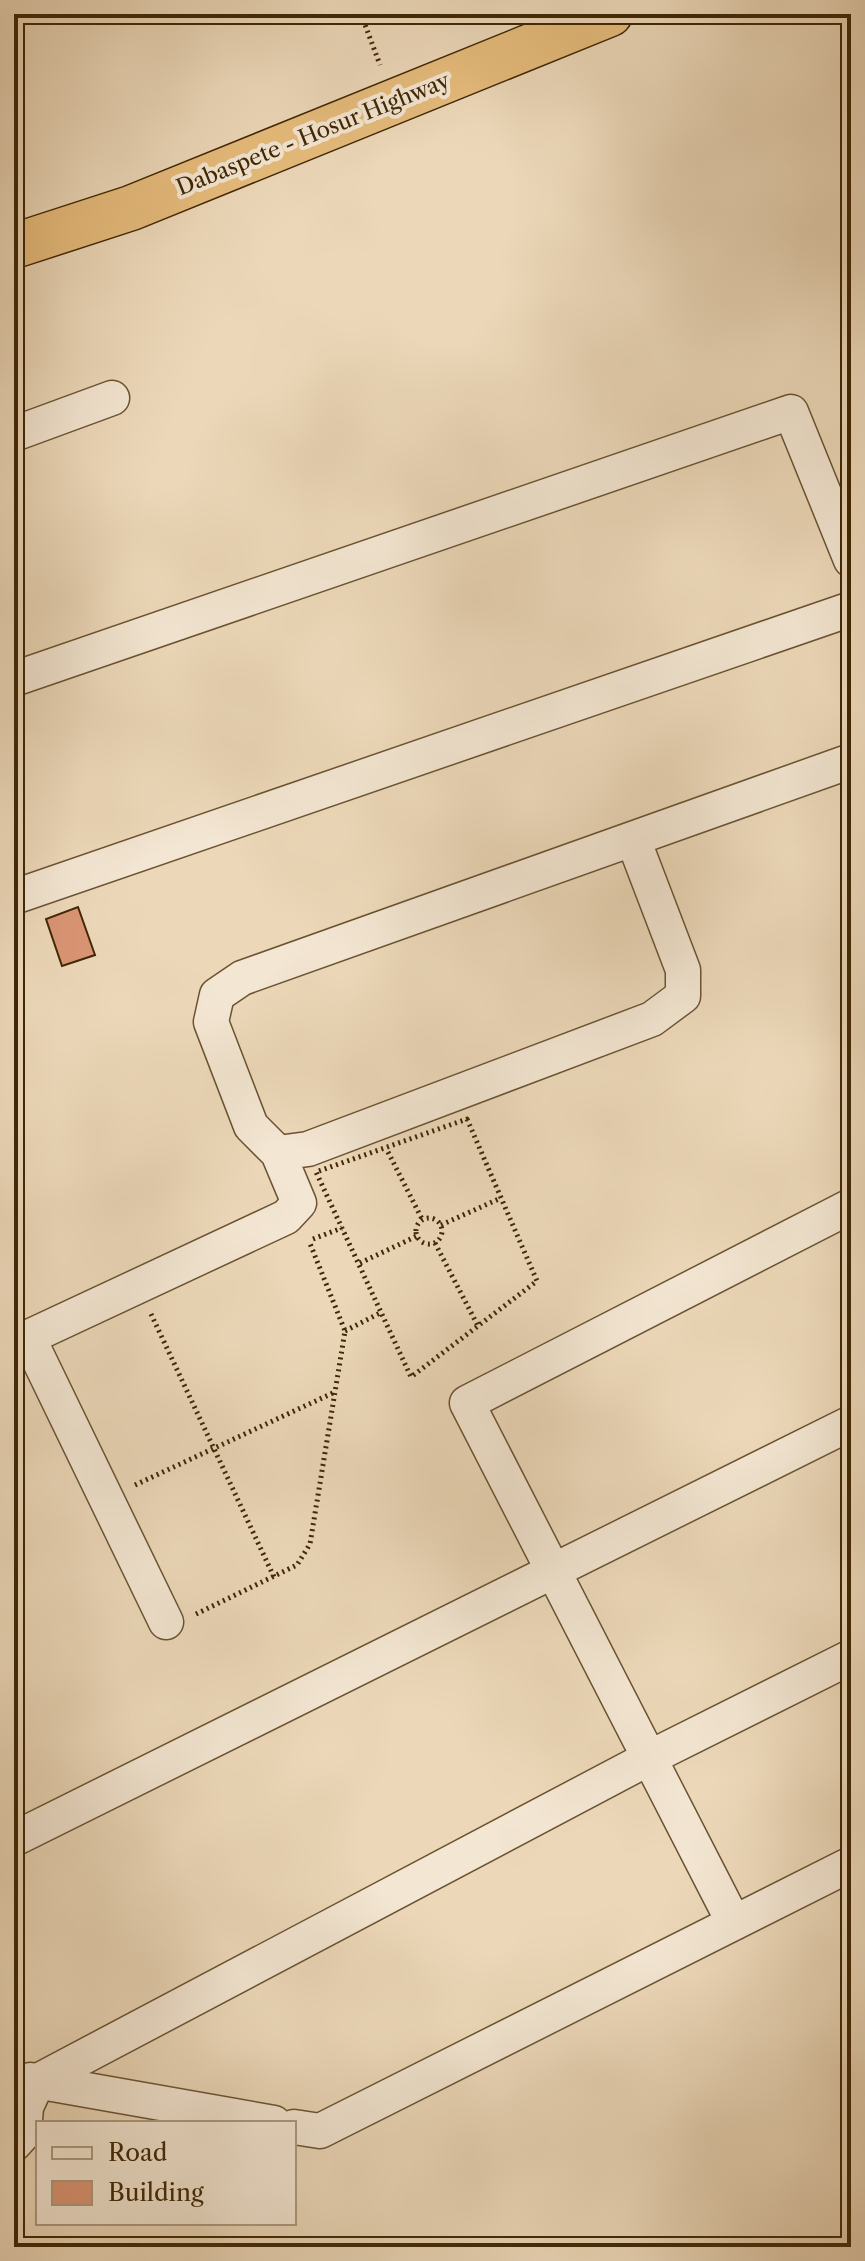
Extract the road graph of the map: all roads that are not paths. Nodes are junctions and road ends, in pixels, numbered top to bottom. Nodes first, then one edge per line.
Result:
1 (610, 14) edge
2 (14, 246) edge
3 (112, 398) dead end
4 (14, 434) edge
5 (851, 560) edge
6 (851, 609) edge
7 (14, 679) edge
8 (851, 761) edge
9 (633, 839) junction
10 (14, 897) edge
11 (278, 1153) junction
12 (851, 1206) edge
13 (21, 1340) edge
14 (851, 1423) edge
15 (553, 1571) junction
16 (175, 1621) road end
17 (851, 1657) edge
18 (649, 1758) junction
19 (14, 1839) edge
20 (851, 1864) edge
21 (734, 1923) junction
22 (23, 2093) edge
23 (257, 2121) edge
24 (296, 2127) edge
25 (14, 2144) edge

1 - 2 highway, Dabaspete - Hosur Highway
3 - 4 street
5 - 7 street
6 - 10 street
8 - 9 street
9 - 11 street
9 - 11 street
11 - 13 street
12 - 15 street
13 - 16 street
14 - 15 street
15 - 18 street
15 - 19 street
17 - 18 street
18 - 21 street
18 - 22 street
20 - 21 street
21 - 24 street
22 - 23 street
22 - 25 street

